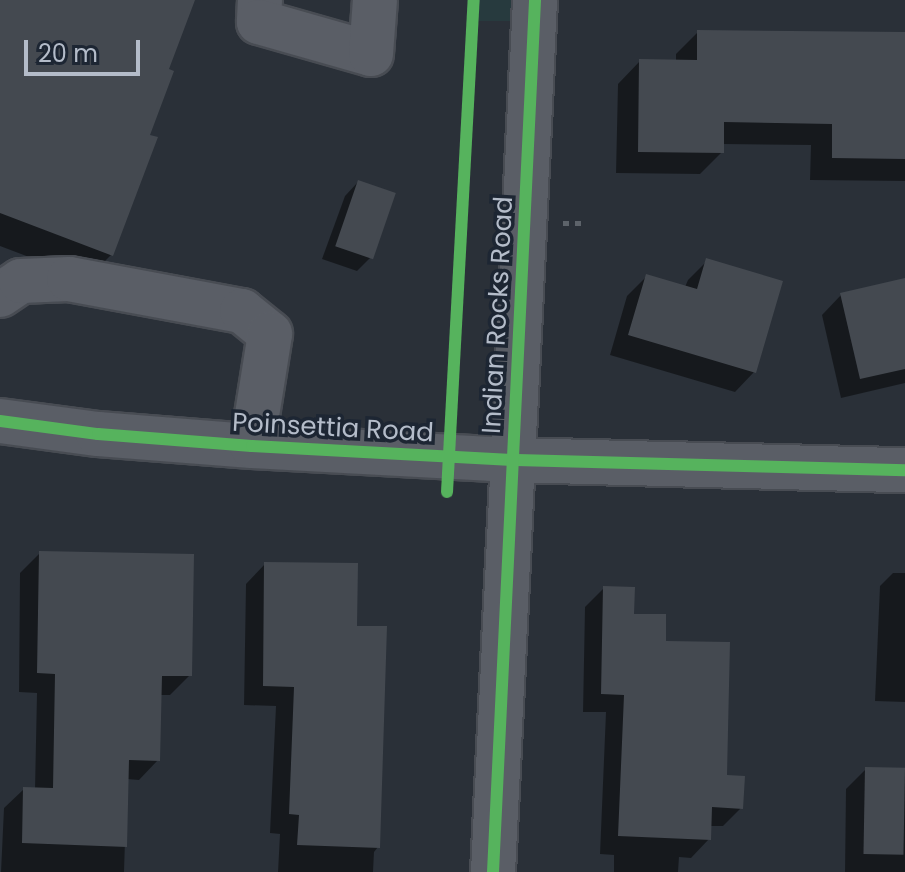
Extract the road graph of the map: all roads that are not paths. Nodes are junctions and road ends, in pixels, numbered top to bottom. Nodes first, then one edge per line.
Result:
1 (260, 0) edge
2 (375, 0) edge
3 (535, 0) edge
4 (0, 295) edge
5 (0, 421) edge
6 (252, 446) junction
7 (513, 460) junction
8 (905, 470) edge
9 (493, 872) edge

1 - 2 street
3 - 7 street, Indian Rocks Road
4 - 6 street
5 - 6 street, Poinsettia Road
6 - 7 street, Poinsettia Road
7 - 8 street, Poinsettia Road
7 - 9 street, Indian Rocks Road

